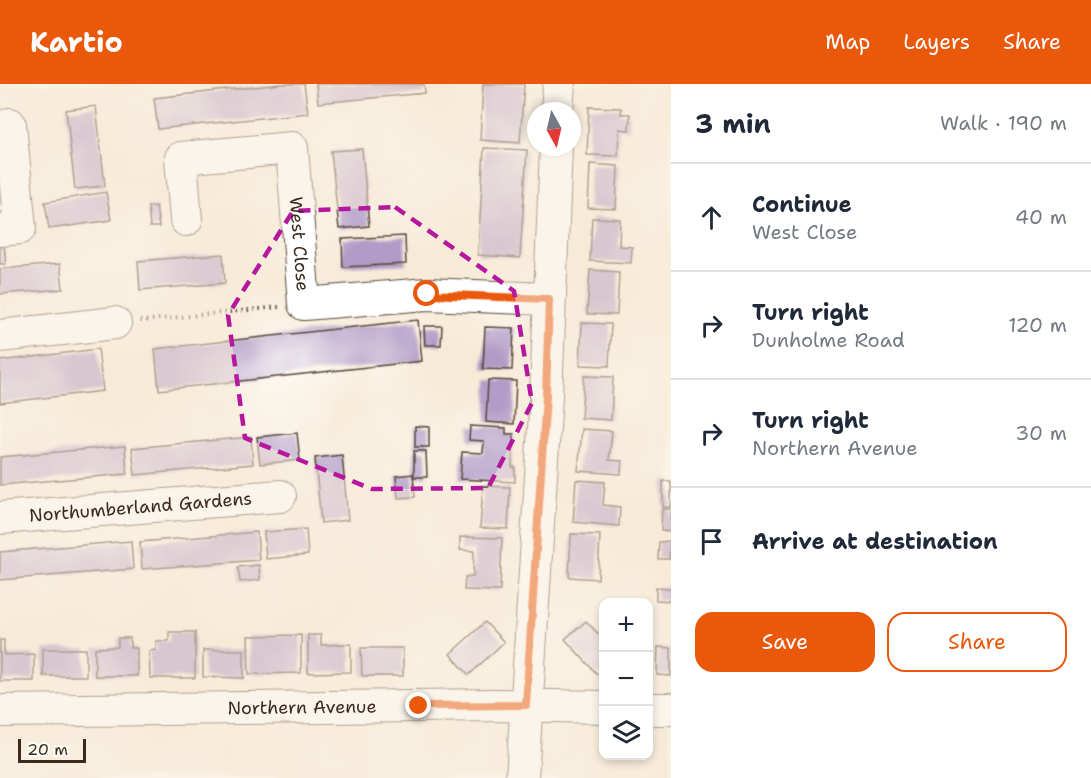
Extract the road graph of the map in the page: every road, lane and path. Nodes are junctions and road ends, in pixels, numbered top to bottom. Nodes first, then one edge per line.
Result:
1 (559, 84) edge
2 (558, 102) edge
3 (10, 124) dead end
4 (556, 156) edge
5 (186, 220) dead end
6 (0, 230) edge
7 (549, 299) junction
8 (304, 304) junction
9 (116, 323) joint
10 (0, 336) edge
11 (280, 496) dead end
12 (0, 518) edge
13 (526, 705) junction
14 (599, 707) edge
15 (653, 708) edge
16 (671, 709) edge
17 (0, 711) edge
18 (522, 778) edge

1 - 2 street
3 - 6 street
4 - 7 street
5 - 8 street, West Close
7 - 8 street, West Close
7 - 13 street
8 - 9 path
9 - 10 street
11 - 12 street, Northumberland Gardens
13 - 14 street, Northern Avenue
13 - 17 street, Northern Avenue
13 - 18 street
15 - 16 street

